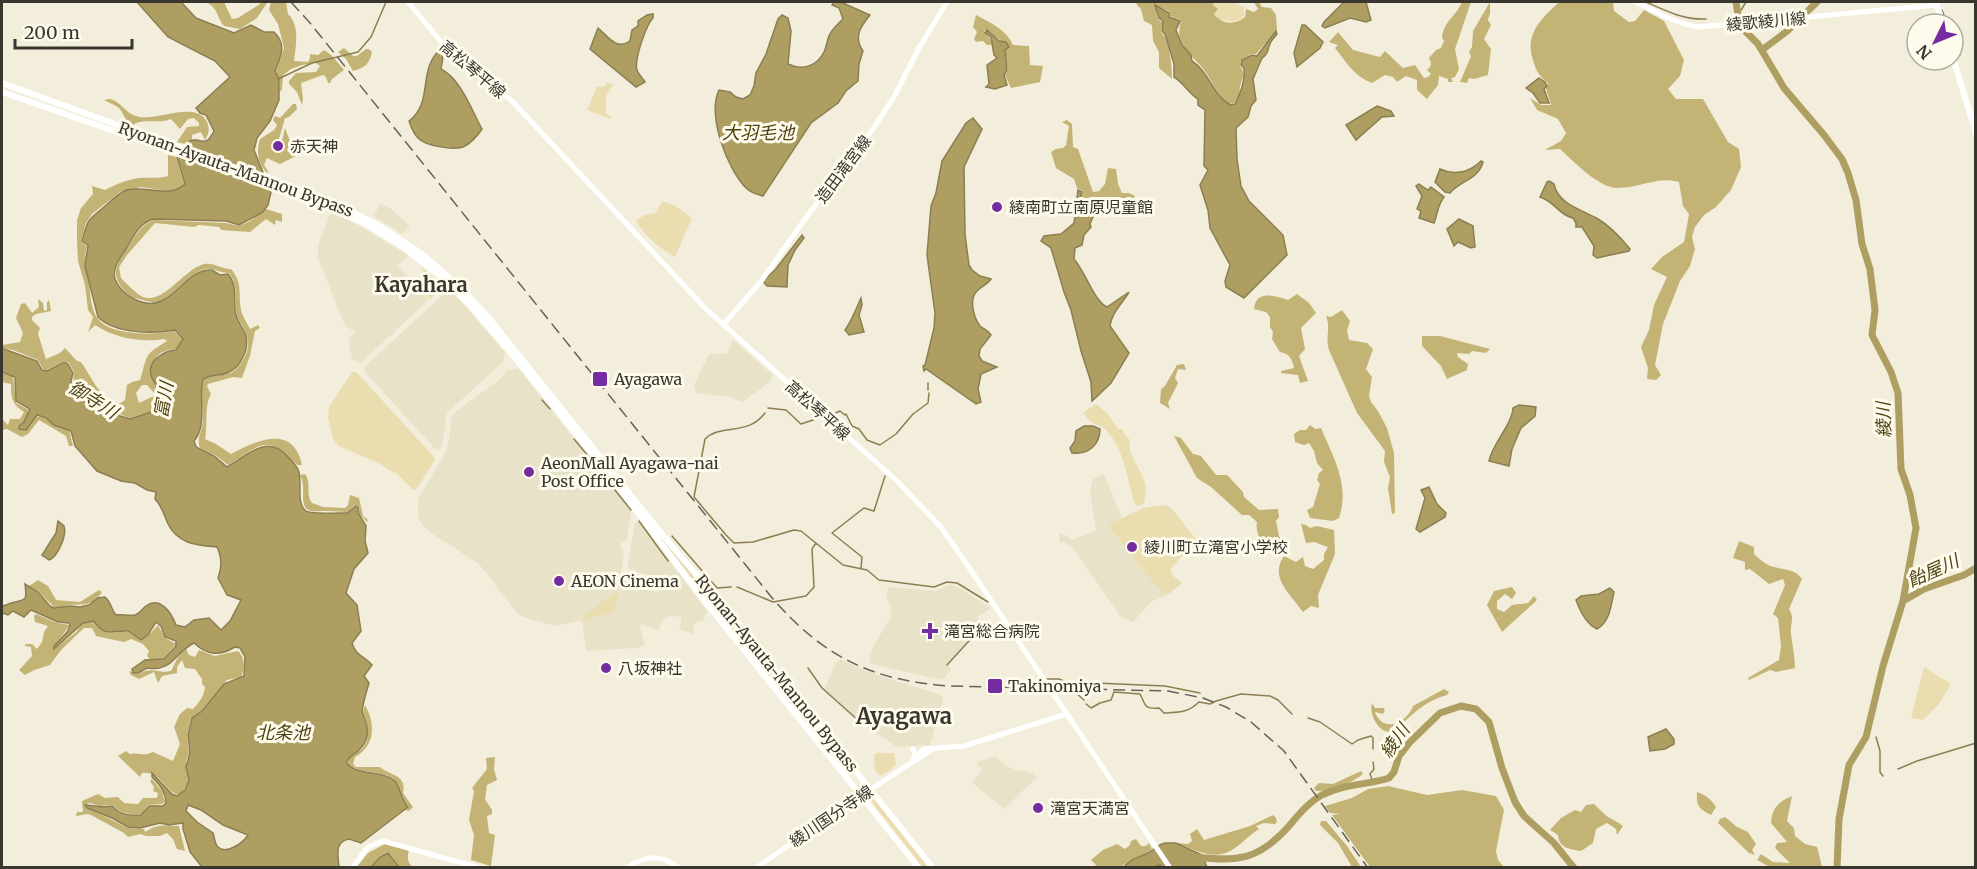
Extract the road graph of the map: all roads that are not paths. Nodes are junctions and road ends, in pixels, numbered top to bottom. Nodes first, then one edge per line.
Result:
1 (408, 2) edge
2 (947, 2) edge
3 (1636, 2) edge
4 (1937, 3) edge
5 (1957, 72) edge
6 (2, 84) edge
7 (2, 92) edge
8 (1976, 133) edge
9 (170, 147) junction
10 (286, 187) junction
11 (723, 325) junction
12 (1067, 714) junction
13 (913, 749) dead end
14 (933, 749) junction
15 (915, 758) junction
16 (906, 766) junction
17 (870, 789) junction
18 (862, 795) junction
19 (352, 867) edge
20 (480, 867) edge
21 (627, 867) edge
22 (679, 867) edge
23 (756, 867) edge
24 (919, 867) edge
25 (933, 867) edge
26 (1170, 867) edge

1 - 11 main road, 高松琴平線
2 - 11 main road, 造田滝宮線
3 - 4 main road, 綾歌綾川線
5 - 8 highway
6 - 9 highway, Ryonan-Ayauta-Mannou Bypass
7 - 9 highway, Ryonan-Ayauta-Mannou Bypass
9 - 10 highway, Ryonan-Ayauta-Mannou Bypass
10 - 17 highway, Ryonan-Ayauta-Mannou Bypass
10 - 18 highway, Ryonan-Ayauta-Mannou Bypass
11 - 12 main road, 高松琴平線
12 - 14 main road, 綾川国分寺線
12 - 26 main road, 高松琴平線
13 - 15 main road
14 - 15 main road, 綾川国分寺線
14 - 16 main road, 綾川国分寺線
15 - 16 main road, 綾川国分寺線
16 - 17 main road, 綾川国分寺線
17 - 18 main road, 綾川国分寺線
17 - 25 highway, Ryonan-Ayauta-Mannou Bypass
18 - 23 main road, 綾川国分寺線
18 - 24 highway, Ryonan-Ayauta-Mannou Bypass
19 - 20 main road
21 - 22 main road

